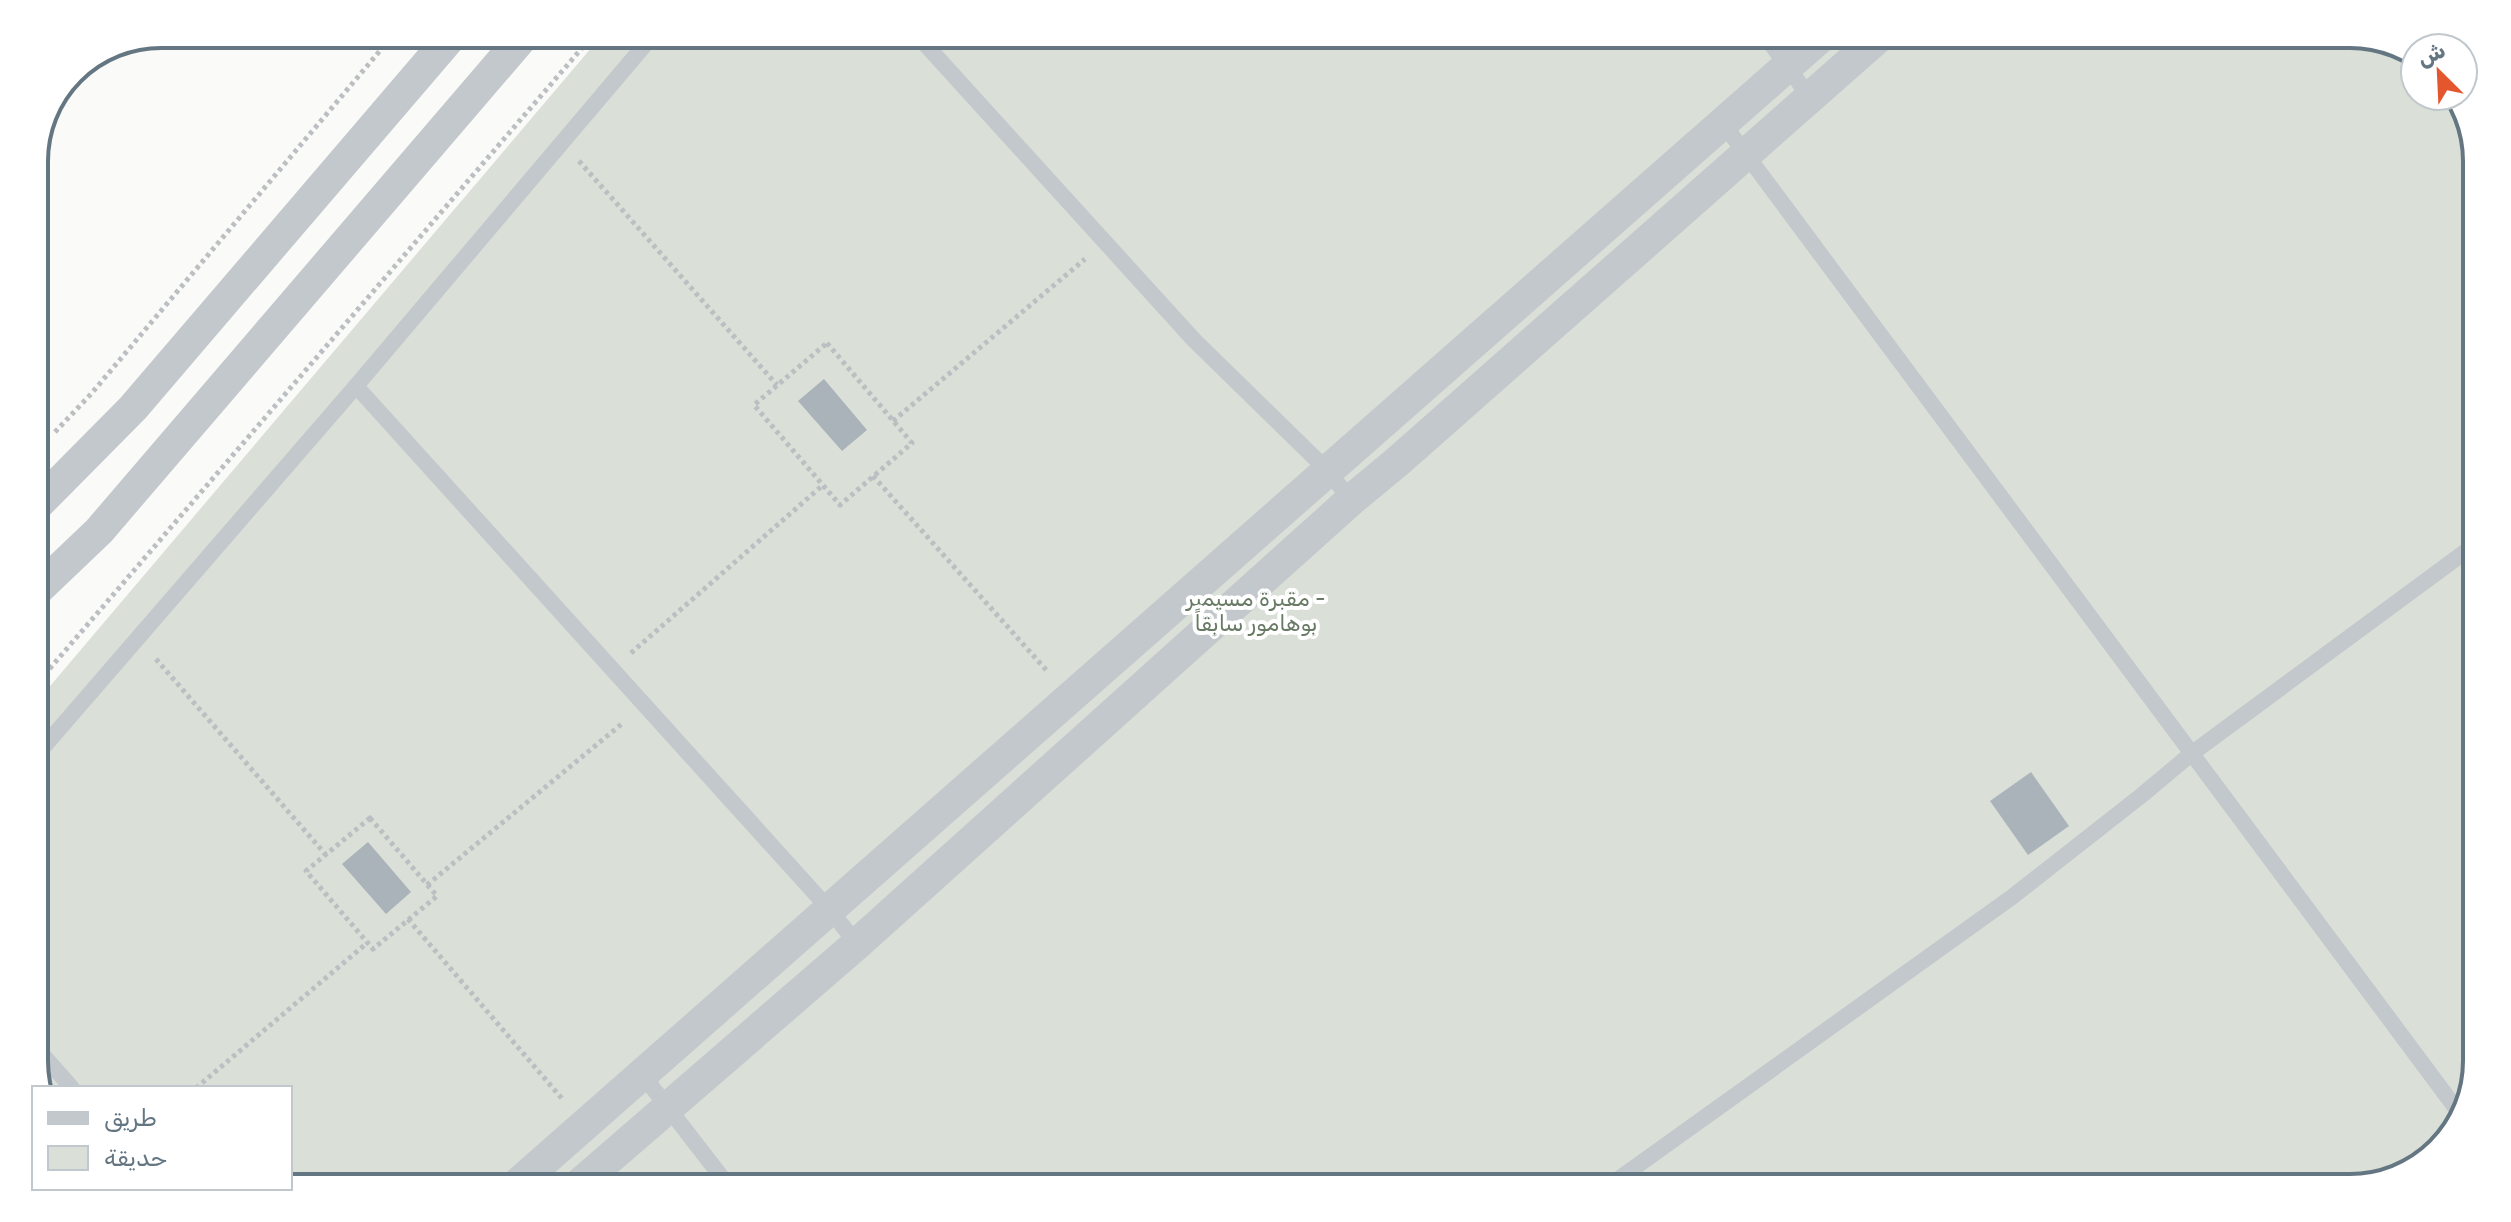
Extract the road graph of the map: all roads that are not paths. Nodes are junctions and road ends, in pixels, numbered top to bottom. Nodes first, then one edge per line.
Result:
1 (441, 48) edge
2 (513, 48) edge
3 (642, 48) edge
4 (929, 48) edge
5 (1774, 48) edge
6 (1808, 48) edge
7 (1866, 48) edge
8 (1787, 66) junction
9 (1810, 98) junction
10 (1722, 122) junction
11 (1746, 153) junction
12 (356, 386) junction
13 (1327, 470) junction
14 (48, 494) edge
15 (1351, 500) junction
16 (2463, 553) edge
17 (48, 580) edge
18 (48, 742) edge
19 (2191, 754) junction
20 (830, 910) junction
21 (857, 944) junction
22 (48, 1061) edge
23 (642, 1074) junction
24 (70, 1086) edge
25 (2454, 1105) edge
26 (669, 1107) junction
27 (529, 1174) edge
28 (591, 1174) edge
29 (719, 1174) edge
30 (1626, 1174) edge

1 - 14 street
2 - 17 street
3 - 12 lane
4 - 13 lane
5 - 8 lane
6 - 8 street
7 - 9 street
8 - 9 lane
8 - 10 street
9 - 11 street
10 - 11 lane
10 - 13 street
11 - 15 street
11 - 19 lane
12 - 18 lane
12 - 20 lane
13 - 15 lane
13 - 20 street
15 - 21 street
16 - 19 lane
19 - 25 lane
19 - 30 lane
20 - 21 lane
20 - 23 street
21 - 26 street
22 - 24 lane
23 - 26 lane
23 - 27 street
26 - 28 street
26 - 29 lane

